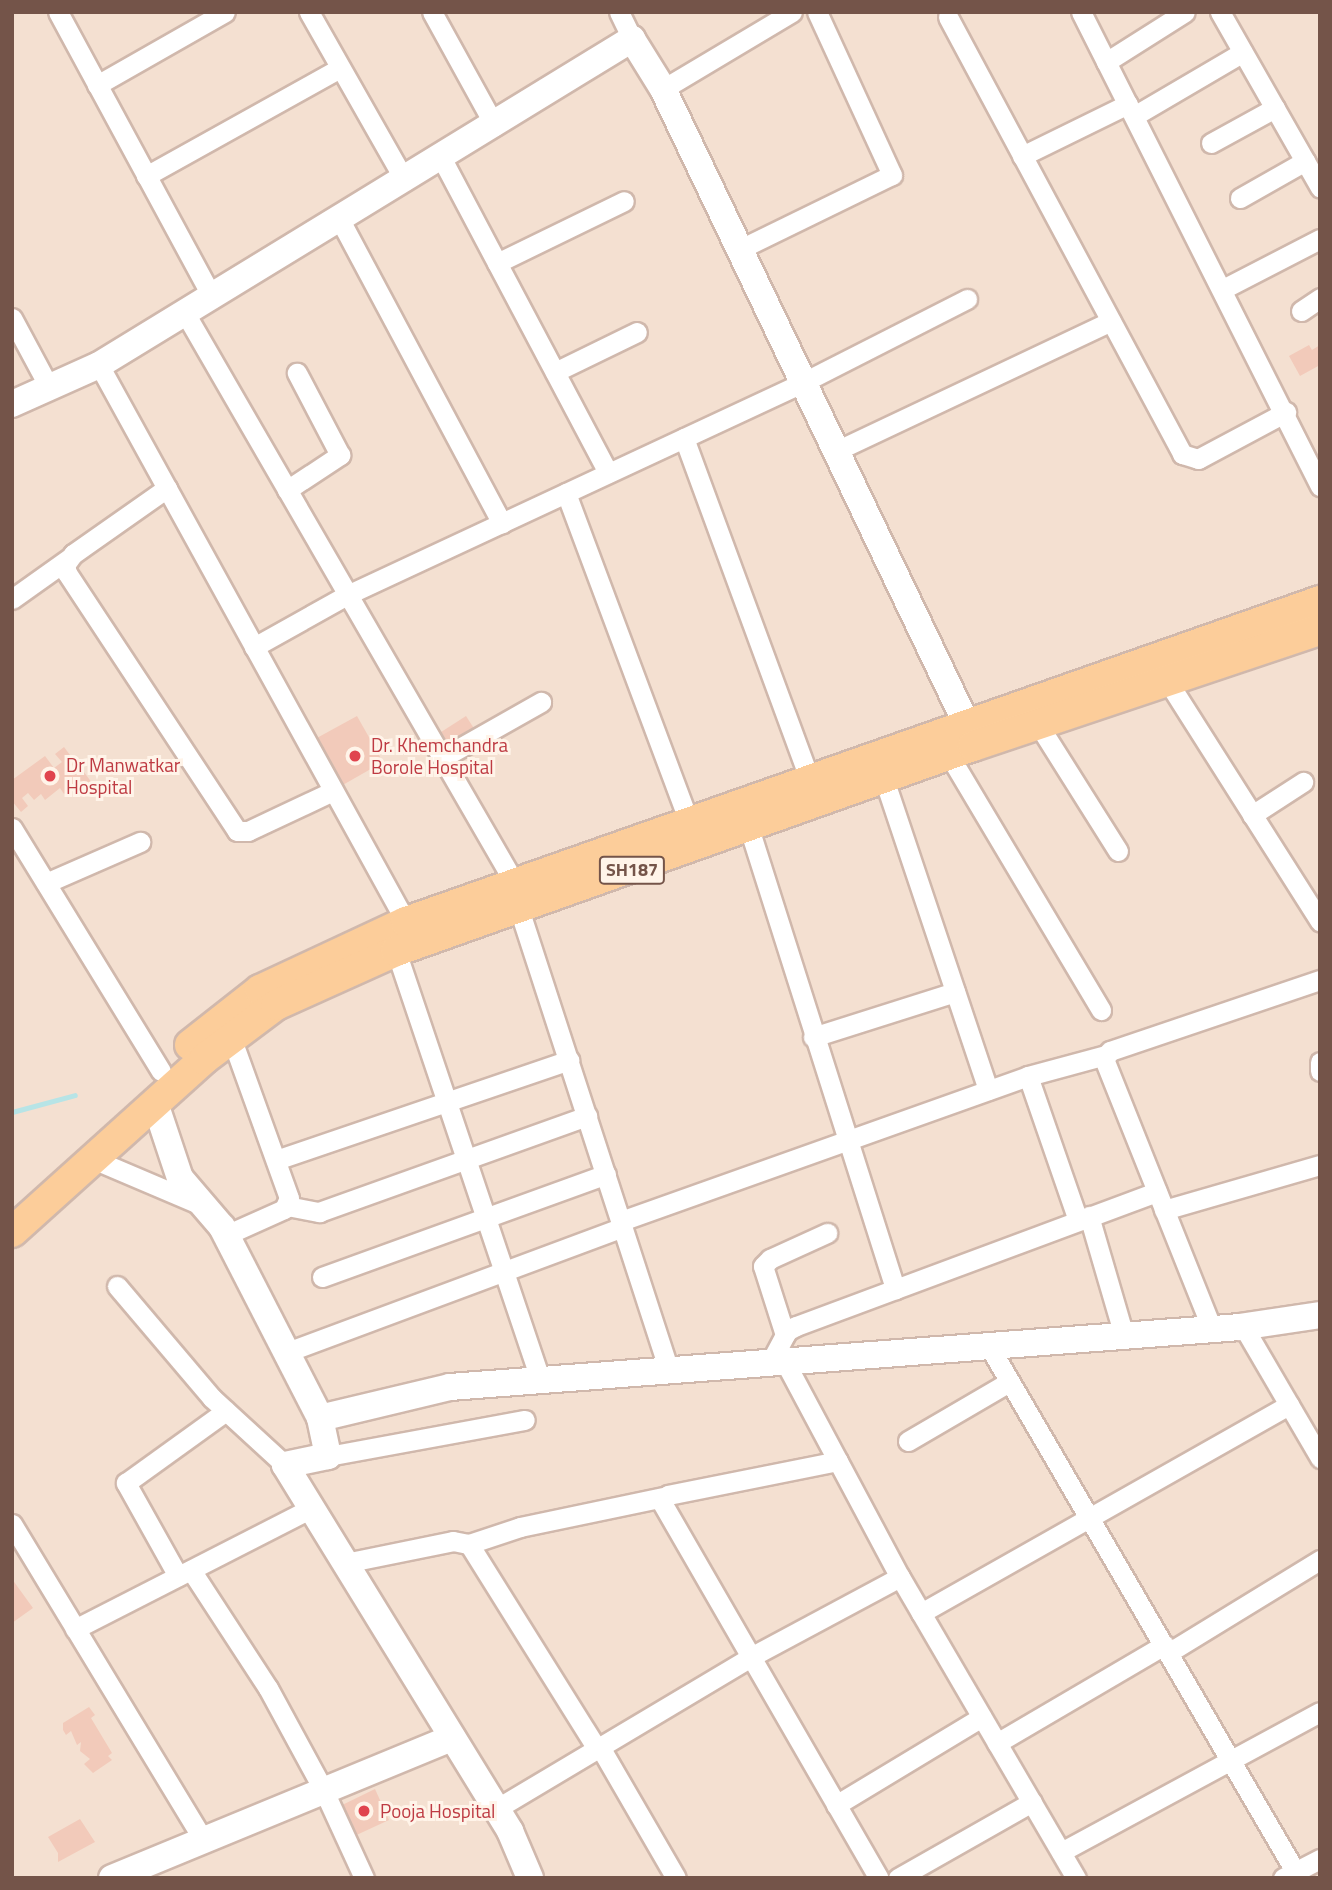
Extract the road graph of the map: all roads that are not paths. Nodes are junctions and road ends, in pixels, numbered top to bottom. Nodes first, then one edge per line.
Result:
1 (58, 12) edge
2 (225, 12) edge
3 (309, 12) edge
4 (432, 12) edge
5 (619, 12) edge
6 (792, 12) edge
7 (817, 12) edge
8 (1081, 12) edge
9 (1185, 12) edge
10 (1220, 12) edge
11 (948, 17) dead end
12 (635, 44) junction
13 (1243, 52) junction
14 (1106, 62) junction
15 (340, 68) junction
16 (658, 80) junction
17 (97, 85) junction
18 (1275, 108) junction
19 (1131, 110) junction
20 (495, 127) junction
21 (1211, 143) dead end
22 (1022, 156) junction
23 (1305, 160) junction
24 (447, 168) junction
25 (146, 176) junction
26 (405, 181) junction
27 (1320, 187) edge
28 (1240, 198) dead end
29 (624, 201) dead end
30 (346, 231) junction
31 (1320, 239) edge
32 (740, 249) junction
33 (497, 263) junction
34 (1223, 289) junction
35 (212, 297) junction
36 (1320, 298) edge
37 (967, 299) dead end
38 (1301, 310) dead end
39 (185, 313) junction
40 (12, 318) edge
41 (1111, 321) junction
42 (637, 332) dead end
43 (99, 365) junction
44 (555, 372) junction
45 (297, 373) dead end
46 (803, 382) junction
47 (49, 387) junction
48 (12, 404) edge
49 (1286, 412) junction
50 (684, 438) junction
51 (836, 451) junction
52 (608, 473) junction
53 (1320, 485) edge
54 (167, 488) junction
55 (287, 490) junction
56 (566, 493) junction
57 (502, 523) junction
58 (68, 559) junction
59 (347, 595) junction
60 (12, 599) edge
61 (1320, 601) edge
62 (1320, 629) edge
63 (254, 647) junction
64 (1161, 670) junction
65 (541, 702) dead end
66 (1038, 724) junction
67 (967, 725) junction
68 (949, 755) junction
69 (442, 758) junction
70 (884, 779) junction
71 (810, 780) junction
72 (1303, 782) dead end
73 (333, 791) junction
74 (1252, 815) junction
75 (690, 822) junction
76 (12, 828) edge
77 (749, 828) junction
78 (140, 842) dead end
79 (1118, 851) dead end
80 (46, 883) junction
81 (517, 896) junction
82 (1320, 921) edge
83 (406, 922) junction
84 (396, 951) junction
85 (1320, 980) edge
86 (955, 992) junction
87 (1101, 1010) dead end
88 (231, 1037) junction
89 (813, 1037) junction
90 (1106, 1055) junction
91 (569, 1060) junction
92 (1320, 1062) edge
93 (161, 1071) junction
94 (1320, 1071) edge
95 (1028, 1076) junction
96 (988, 1090) junction
97 (155, 1103) junction
98 (447, 1103) junction
99 (587, 1116) junction
100 (845, 1142) junction
101 (93, 1159) junction
102 (276, 1160) junction
103 (466, 1161) junction
104 (1320, 1165) edge
105 (606, 1174) junction
106 (1160, 1201) junction
107 (12, 1204) edge
108 (204, 1205) junction
109 (287, 1206) junction
110 (1083, 1218) junction
111 (486, 1219) junction
112 (622, 1224) junction
113 (12, 1232) edge
114 (827, 1233) dead end
115 (226, 1235) junction
116 (503, 1270) junction
117 (321, 1277) dead end
118 (117, 1286) dead end
119 (895, 1289) junction
120 (1320, 1315) edge
121 (1243, 1326) junction
122 (1212, 1329) junction
123 (785, 1335) junction
124 (1124, 1336) junction
125 (989, 1346) junction
126 (287, 1352) junction
127 (777, 1362) junction
128 (670, 1370) junction
129 (540, 1380) junction
130 (1009, 1382) junction
131 (1289, 1405) junction
132 (226, 1411) junction
133 (320, 1418) junction
134 (525, 1420) dead end
135 (908, 1441) dead end
136 (328, 1456) junction
137 (1320, 1458) edge
138 (838, 1461) junction
139 (285, 1465) junction
140 (663, 1497) junction
141 (312, 1508) junction
142 (1090, 1520) junction
143 (12, 1524) edge
144 (469, 1544) junction
145 (1320, 1560) edge
146 (345, 1563) junction
147 (184, 1573) junction
148 (900, 1577) junction
149 (922, 1613) junction
150 (75, 1629) junction
151 (1166, 1649) junction
152 (749, 1658) junction
153 (1320, 1712) edge
154 (982, 1717) junction
155 (452, 1738) junction
156 (997, 1743) junction
157 (599, 1748) junction
158 (1230, 1764) junction
159 (324, 1791) junction
160 (1032, 1802) junction
161 (836, 1805) junction
162 (496, 1809) junction
163 (203, 1840) junction
164 (1061, 1852) junction
165 (1320, 1859) edge
166 (1293, 1876) edge
167 (112, 1878) edge
168 (364, 1878) edge
169 (530, 1878) edge
170 (676, 1878) edge
171 (879, 1878) edge
172 (898, 1878) edge
173 (1076, 1878) edge

1 - 17 street
2 - 17 street
3 - 15 street
4 - 20 street
5 - 12 street
6 - 16 street
7 - 32 street
8 - 14 street
9 - 14 street
10 - 13 street
11 - 22 street
12 - 16 street
12 - 20 street
13 - 18 street
13 - 19 street
14 - 19 street
15 - 25 street
15 - 26 street
16 - 32 street
17 - 25 street
18 - 21 street
18 - 23 street
19 - 22 street
19 - 34 street
20 - 24 street
22 - 41 street
23 - 27 street
23 - 28 street
24 - 26 street
24 - 33 street
25 - 35 street
26 - 30 street
29 - 33 street
30 - 35 street
30 - 57 street
31 - 34 street
32 - 46 street
33 - 44 street
34 - 49 street
35 - 39 street
36 - 38 street
37 - 46 street
39 - 43 street
39 - 55 street
40 - 47 street
41 - 49 street
41 - 51 street
42 - 44 street
43 - 47 street
43 - 54 street
44 - 52 street
45 - 55 street
46 - 50 street
46 - 51 street
47 - 48 street
49 - 53 street
50 - 52 street
50 - 71 street
51 - 67 street
52 - 56 street
54 - 58 street
54 - 63 street
55 - 59 street
56 - 57 street
56 - 75 street
57 - 59 street
58 - 60 street
58 - 73 street
59 - 63 street
59 - 69 street
61 - 64 main road, SH187
62 - 64 main road, SH187
63 - 73 street
64 - 66 main road, SH187
64 - 67 main road, SH187
64 - 74 street
65 - 69 street
66 - 68 main road, SH187
66 - 79 street
67 - 71 main road, SH187
68 - 70 main road, SH187
68 - 87 street
69 - 81 street
70 - 77 main road, SH187
70 - 86 street
71 - 75 main road, SH187
72 - 74 street
73 - 83 street
74 - 82 street
75 - 81 main road, SH187
76 - 80 street
77 - 81 main road, SH187
77 - 89 street
78 - 80 street
80 - 93 street
81 - 83 main road, SH187
81 - 84 main road, SH187
81 - 91 street
83 - 93 main road, SH187
84 - 88 main road, SH187
84 - 98 street
85 - 90 street
86 - 89 street
86 - 96 street
88 - 97 main road, SH187
88 - 102 street
89 - 100 street
90 - 95 street
90 - 106 street
91 - 98 street
91 - 99 street
92 - 94 street
93 - 107 main road, SH187
95 - 96 street
95 - 110 street
96 - 100 street
97 - 101 main road, SH187
97 - 108 street
98 - 102 street
98 - 103 street
99 - 103 street
99 - 105 street
100 - 112 street
100 - 119 street
101 - 108 street
101 - 113 main road, SH187
102 - 109 street
103 - 109 street
103 - 111 street
104 - 106 street
105 - 111 street
105 - 112 street
106 - 110 street
106 - 122 street
108 - 115 street
109 - 115 street
110 - 119 street
110 - 124 street
111 - 116 street
111 - 117 street
112 - 116 street
112 - 128 street
114 - 123 street
115 - 126 street
116 - 126 street
116 - 129 street
118 - 132 street
119 - 123 street
120 - 121 street
121 - 122 street
121 - 131 street
122 - 124 street
123 - 127 street
124 - 125 street
125 - 127 street
125 - 130 street
126 - 133 street
127 - 128 street
127 - 138 street
128 - 129 street
129 - 133 street
130 - 135 street
130 - 142 street
131 - 137 street
131 - 142 street
132 - 139 street
132 - 147 street
133 - 136 street
134 - 136 street
136 - 139 street
138 - 140 street
138 - 148 street
139 - 141 street
140 - 144 street
140 - 152 street
141 - 146 street
141 - 147 street
142 - 149 street
142 - 151 street
143 - 150 street
144 - 146 street
144 - 157 street
145 - 151 street
146 - 155 street
147 - 150 street
147 - 159 street
148 - 149 street
148 - 152 street
149 - 154 street
150 - 163 street
151 - 156 street
151 - 158 street
152 - 157 street
152 - 161 street
153 - 158 street
154 - 156 street
154 - 161 street
155 - 159 street
155 - 162 street
156 - 160 street
157 - 162 street
157 - 170 street
158 - 164 street
158 - 166 street
159 - 163 street
159 - 168 street
160 - 164 street
160 - 172 street
161 - 171 street
162 - 169 street
163 - 167 street
164 - 173 street
165 - 166 street

